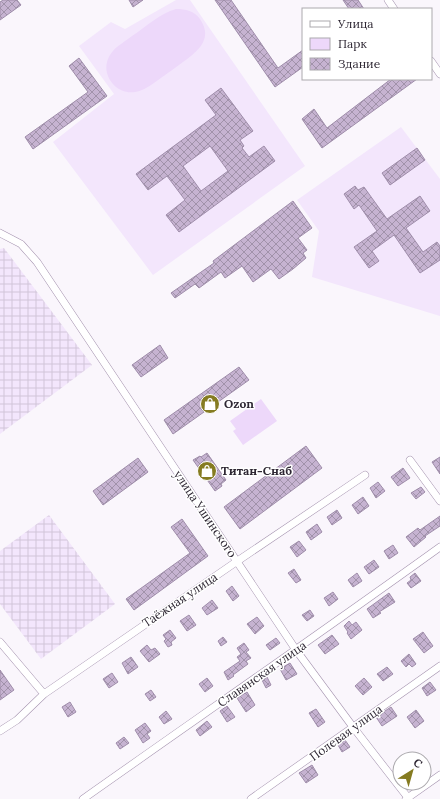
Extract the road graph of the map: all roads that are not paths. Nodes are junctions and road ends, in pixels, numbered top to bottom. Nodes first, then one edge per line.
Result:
1 (432, 62) edge
2 (440, 74) edge
3 (0, 233) edge
4 (410, 460) dead end
5 (366, 475) dead end
6 (440, 501) edge
7 (440, 547) edge
8 (236, 562) junction
9 (0, 642) edge
10 (296, 650) junction
11 (440, 666) edge
12 (44, 694) junction
13 (353, 727) junction
14 (0, 731) edge
15 (440, 775) edge
16 (408, 798) edge
17 (83, 799) edge
18 (251, 799) edge

1 - 2 street
3 - 8 street, улица Ушинского
4 - 6 street
5 - 8 street, Таёжная улица
7 - 10 street, Славянская улица
8 - 10 street, улица Ушинского
8 - 12 street, Таёжная улица
9 - 12 street
10 - 13 street, улица Ушинского
10 - 17 street, Славянская улица
11 - 13 street, Полевая улица
12 - 14 street, Таёжная улица
13 - 16 street, улица Ушинского
13 - 18 street, Полевая улица
15 - 16 street

